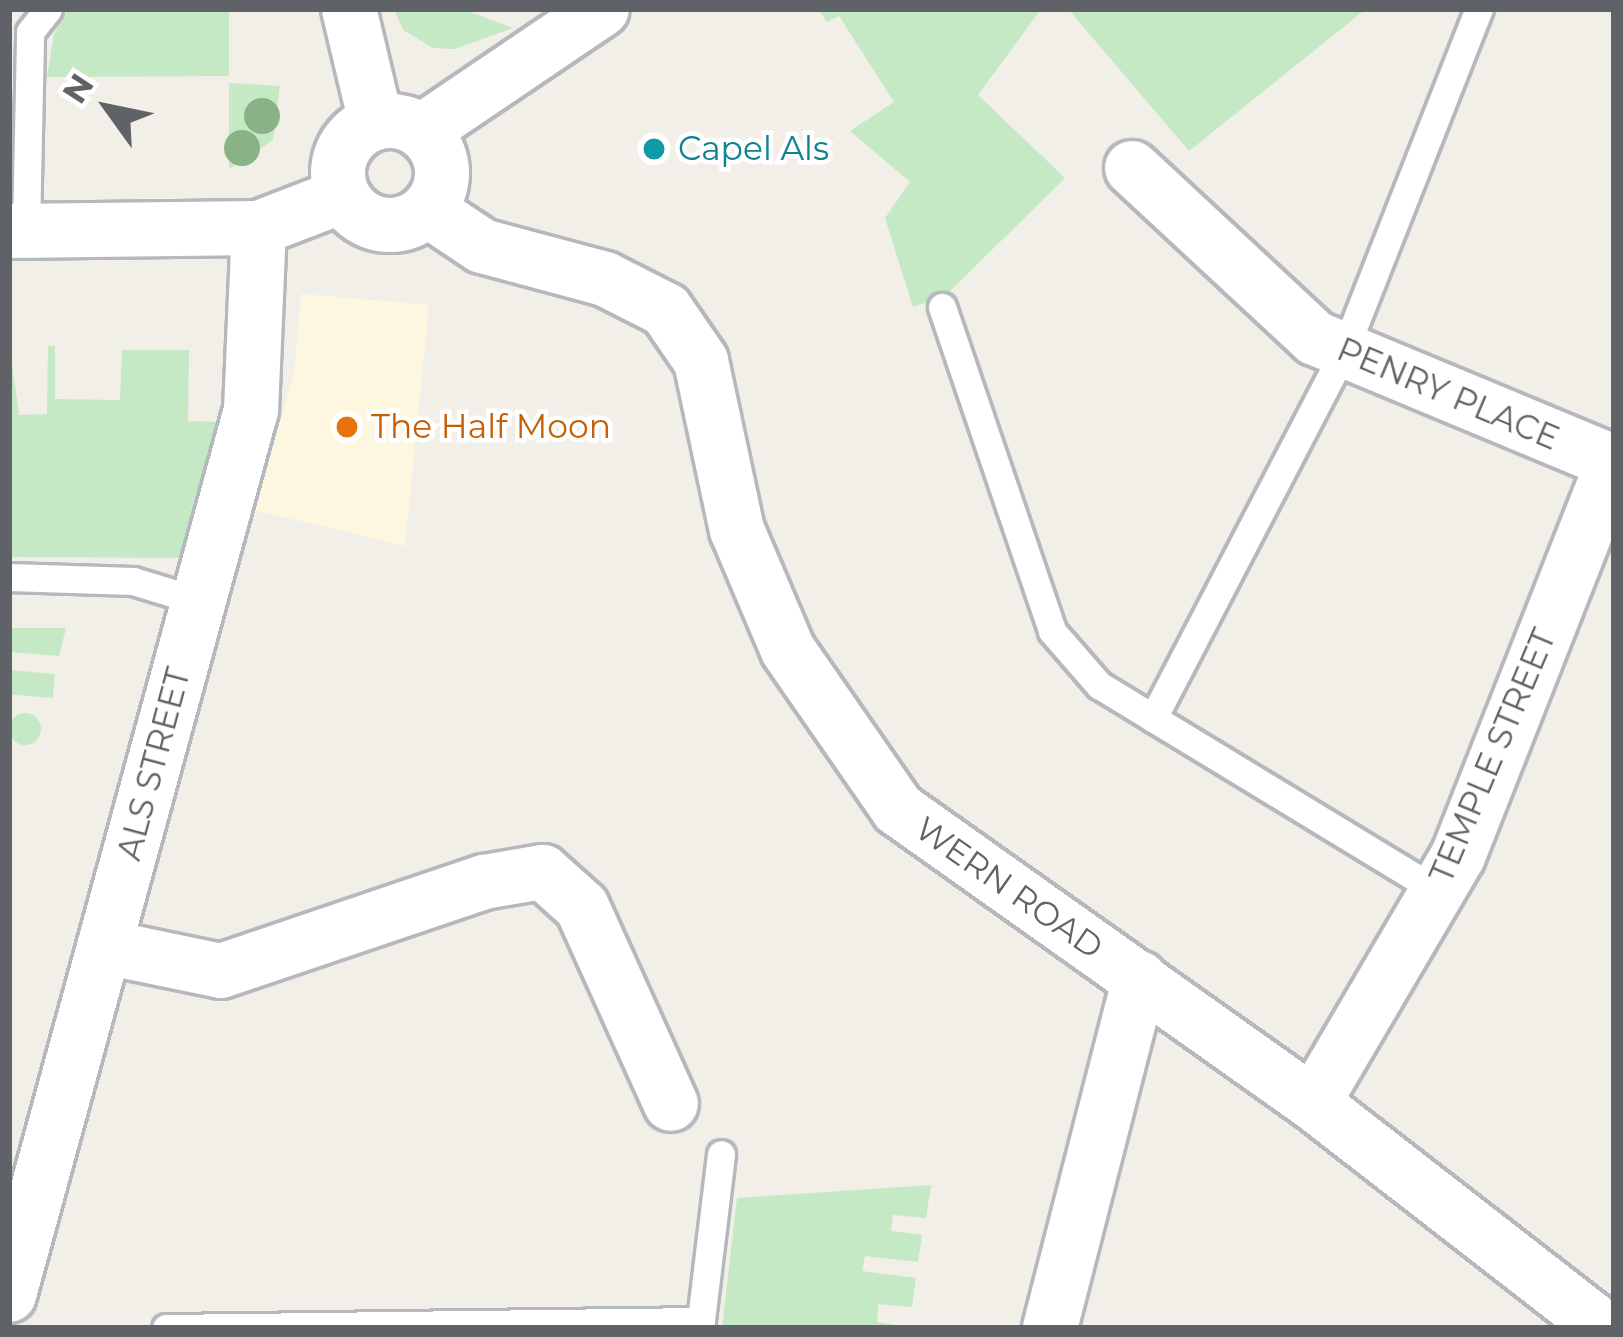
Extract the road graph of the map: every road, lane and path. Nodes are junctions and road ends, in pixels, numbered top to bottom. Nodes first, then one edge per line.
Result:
1 (48, 9) edge
2 (349, 9) edge
3 (602, 9) edge
4 (1479, 9) edge
5 (399, 126) junction
6 (1132, 168) dead end
7 (342, 196) junction
8 (428, 210) junction
9 (259, 228) junction
10 (17, 231) edge
11 (942, 307) dead end
12 (1344, 350) junction
13 (1613, 460) edge
14 (9, 578) edge
15 (199, 601) junction
16 (1153, 718) junction
17 (1437, 891) junction
18 (104, 946) junction
19 (1140, 978) junction
20 (1313, 1103) junction
21 (671, 1104) dead end
22 (721, 1154) dead end
23 (9, 1294) edge
24 (1602, 1310) edge
25 (701, 1324) edge
26 (1056, 1326) edge
27 (166, 1328) edge

1 - 10 lane
2 - 5 street
3 - 5 street
4 - 12 lane
5 - 7 street
5 - 8 street
6 - 12 street, PENRY PLACE
7 - 8 street
7 - 9 street
8 - 19 street, WERN ROAD
9 - 10 street
9 - 15 street, ALS STREET
11 - 16 lane
12 - 13 street, PENRY PLACE
12 - 16 lane
13 - 17 street, TEMPLE STREET
14 - 15 lane
15 - 18 street, ALS STREET
16 - 17 lane
17 - 20 street, TEMPLE STREET
18 - 21 street
18 - 23 street, ALS STREET
19 - 20 street, WERN ROAD
19 - 26 street
20 - 24 street, WERN ROAD
22 - 25 lane
25 - 27 lane

